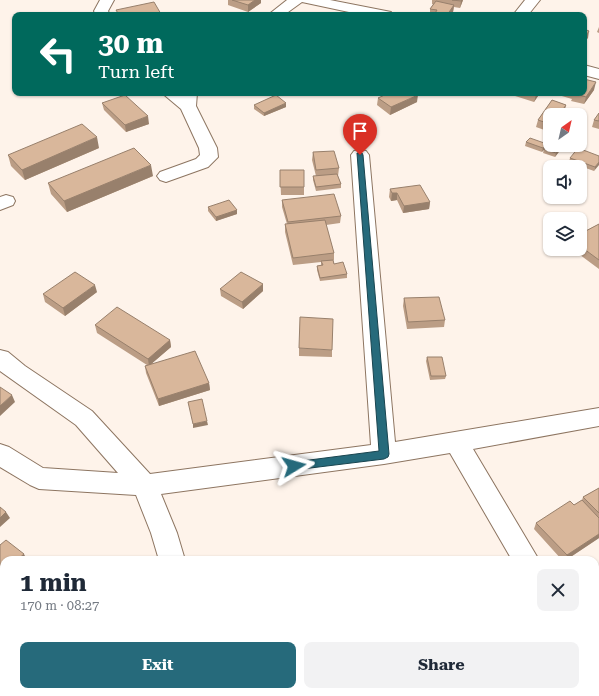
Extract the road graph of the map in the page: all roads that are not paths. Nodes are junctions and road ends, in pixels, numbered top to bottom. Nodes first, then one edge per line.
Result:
1 (107, 0) edge
2 (296, 0) edge
3 (307, 0) edge
4 (533, 0) edge
5 (102, 12) edge
6 (279, 12) edge
7 (370, 12) edge
8 (523, 12) edge
9 (587, 71) edge
10 (599, 74) edge
11 (189, 99) edge
12 (360, 155) dead end
13 (166, 176) dead end
14 (0, 358) edge
15 (599, 417) edge
16 (456, 441) junction
17 (0, 454) edge
18 (384, 454) junction
19 (144, 485) junction
20 (171, 556) edge
21 (524, 556) edge

1 - 5 street
2 - 6 street
3 - 7 street
4 - 8 street
9 - 10 street
11 - 13 street
12 - 18 street
14 - 19 street
15 - 16 street
16 - 18 street
16 - 21 street
17 - 19 street
18 - 19 street
19 - 20 street

